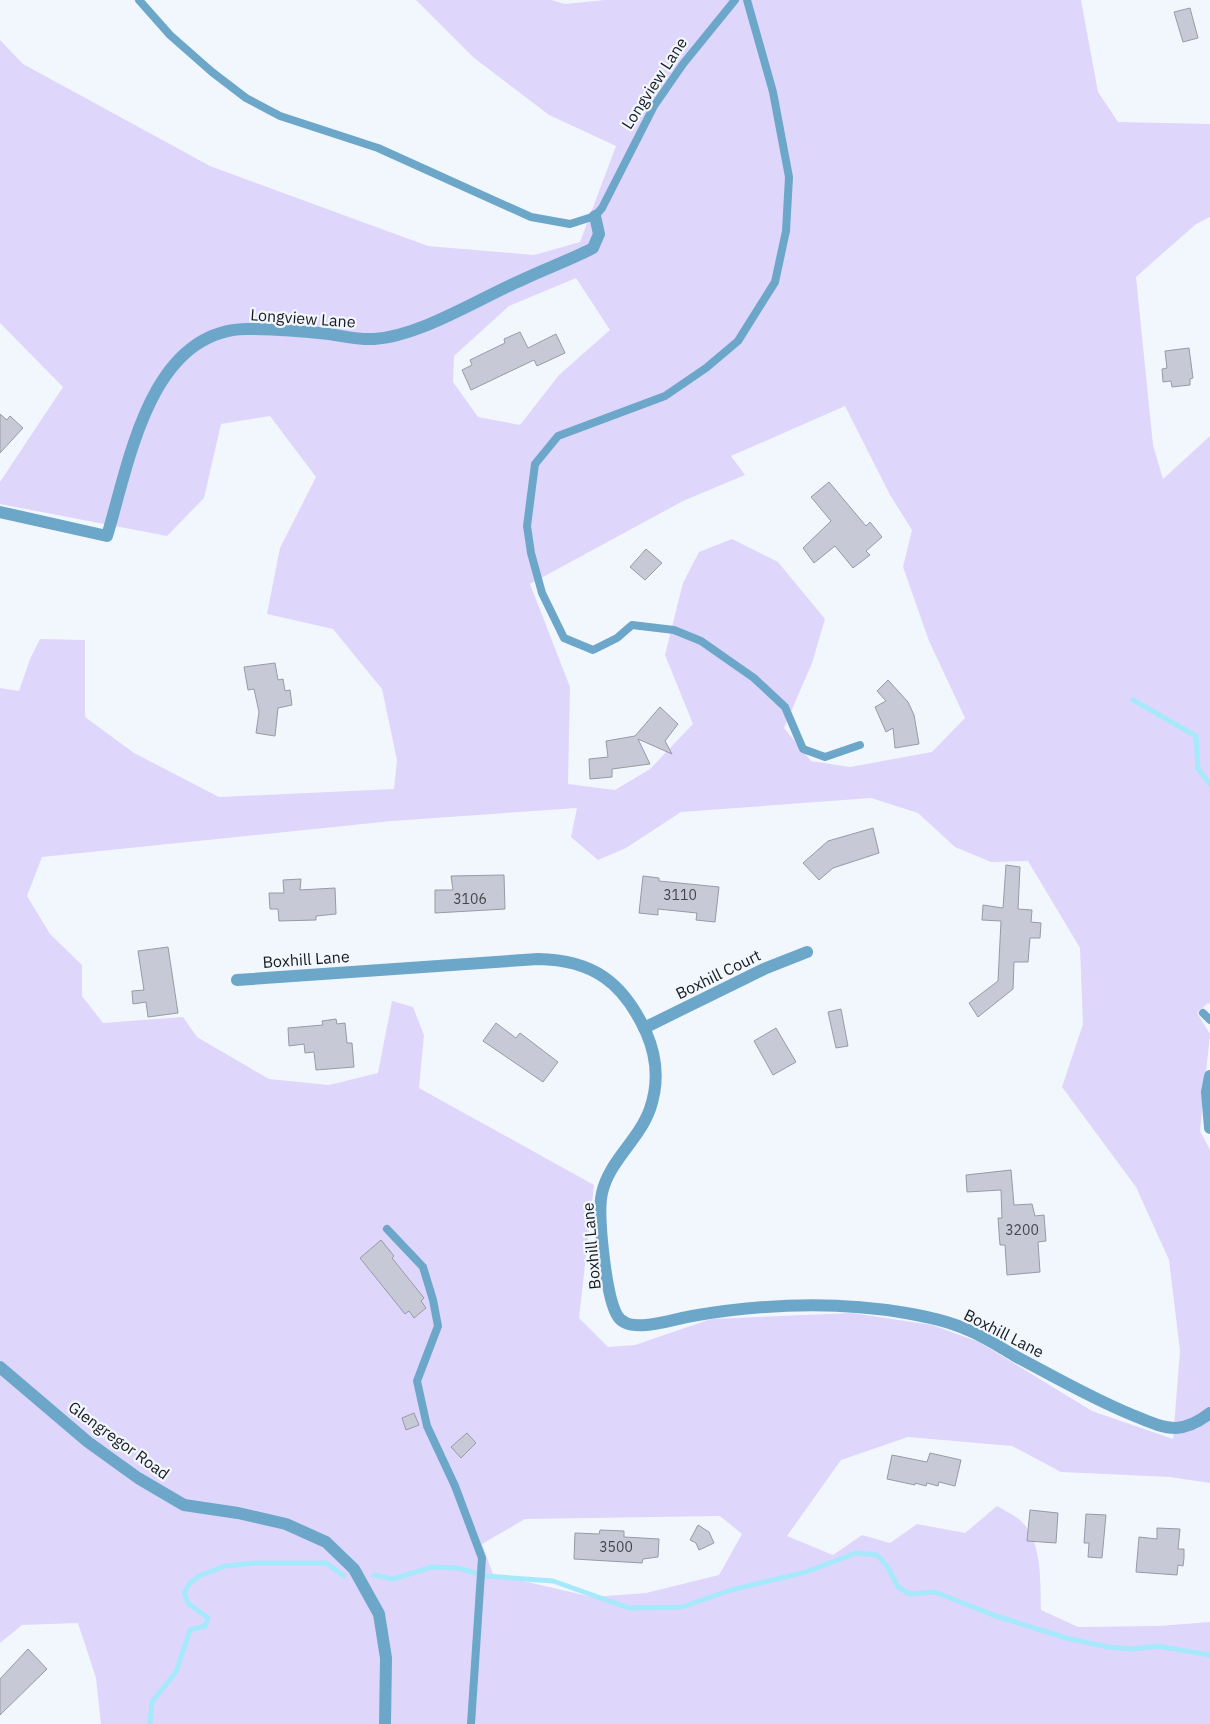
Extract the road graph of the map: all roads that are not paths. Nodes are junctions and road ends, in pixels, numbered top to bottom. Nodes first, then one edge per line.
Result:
1 (139, 0) edge
2 (734, 0) edge
3 (747, 0) edge
4 (595, 216) junction
5 (0, 512) edge
6 (860, 745) dead end
7 (807, 952) dead end
8 (237, 980) dead end
9 (1203, 1012) dead end
10 (1210, 1020) edge
11 (644, 1028) junction
12 (1210, 1076) edge
13 (1210, 1128) edge
14 (387, 1229) dead end
15 (0, 1367) edge
16 (1210, 1413) edge
17 (385, 1724) edge
18 (471, 1724) edge

1 - 4 lane
2 - 4 lane, Longview Lane
3 - 6 lane
4 - 5 street, Longview Lane
7 - 11 street, Boxhill Court
8 - 11 street, Boxhill Lane
9 - 10 lane
11 - 16 street, Boxhill Lane
12 - 13 street
14 - 18 lane
15 - 17 street, Glengregor Road

